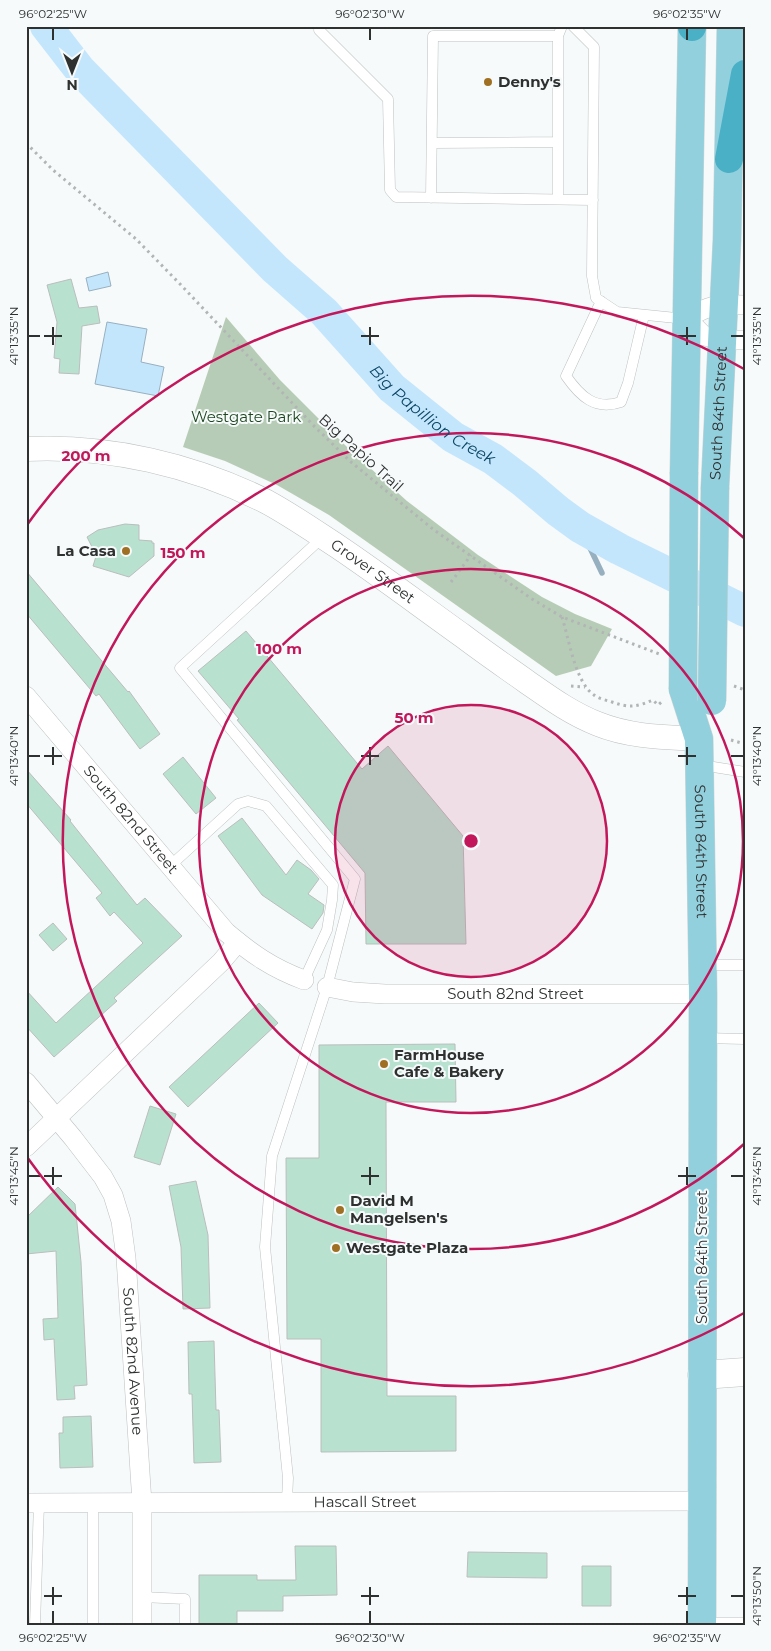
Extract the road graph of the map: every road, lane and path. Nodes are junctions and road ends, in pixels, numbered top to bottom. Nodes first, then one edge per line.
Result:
1 (573, 26) edge
2 (692, 26) edge
3 (731, 26) edge
4 (319, 30) dead end
5 (560, 31) edge
6 (745, 74) edge
7 (558, 142) junction
8 (26, 143) edge
9 (433, 143) junction
10 (729, 159) junction
11 (432, 198) junction
12 (558, 199) junction
13 (593, 200) junction
14 (601, 301) junction
15 (734, 305) edge
16 (644, 315) junction
17 (687, 319) junction
18 (734, 340) edge
19 (26, 449) edge
20 (323, 537) junction
21 (470, 556) junction
22 (451, 582) dead end
23 (562, 617) junction
24 (667, 657) dead end
25 (745, 690) edge
26 (719, 692) junction
27 (26, 696) edge
28 (658, 705) dead end
29 (731, 740) dead end
30 (745, 744) edge
31 (699, 752) junction
32 (745, 772) edge
33 (170, 866) junction
34 (238, 942) junction
35 (703, 965) junction
36 (745, 965) edge
37 (304, 980) joint
38 (327, 987) junction
39 (703, 994) junction
40 (703, 1038) junction
41 (745, 1039) edge
42 (26, 1082) edge
43 (57, 1118) junction
44 (26, 1147) edge
45 (745, 1372) edge
46 (702, 1375) junction
47 (287, 1501) junction
48 (702, 1501) junction
49 (32, 1503) edge
50 (93, 1503) junction
51 (142, 1503) junction
52 (142, 1597) junction
53 (745, 1623) edge
54 (702, 1624) edge
55 (35, 1625) edge
56 (93, 1625) edge
57 (142, 1625) edge
58 (185, 1625) edge

1 - 13 lane
2 - 17 main road, South 84th Street
3 - 10 main road, South 84th Street
4 - 11 lane
5 - 7 lane
5 - 9 lane
6 - 10 highway
7 - 9 lane
7 - 12 lane
8 - 21 path, Big Papio Trail
9 - 11 lane
10 - 15 main road, South 84th Street
11 - 12 lane
12 - 13 lane
13 - 14 lane
14 - 16 lane
14 - 16 lane
15 - 17 street
15 - 18 main road, South 84th Street
16 - 17 lane
17 - 18 street
17 - 31 main road, South 84th Street, bridge
18 - 26 main road, South 84th Street, bridge
19 - 20 street, Grover Street
20 - 31 street, Grover Street
20 - 38 lane
21 - 22 path
21 - 23 path, Big Papio Trail
23 - 24 path, Big Papio Trail
23 - 28 path
25 - 26 path
26 - 31 main road, South 84th Street
27 - 33 street, South 82nd Street
29 - 30 path
31 - 32 lane
31 - 35 main road, South 84th Street
33 - 34 street, South 82nd Street
33 - 37 lane
34 - 37 street, South 82nd Street
34 - 43 street
35 - 36 lane
35 - 39 main road, South 84th Street
38 - 39 street, South 82nd Street
38 - 47 lane
39 - 40 main road, South 84th Street
40 - 41 lane
40 - 46 main road, South 84th Street
42 - 43 street, South 82nd Avenue
43 - 44 street
43 - 51 street, South 82nd Avenue
45 - 46 main road
46 - 48 main road, South 84th Street
47 - 48 street, Hascall Street
47 - 51 street, Hascall Street
48 - 54 main road, South 84th Street
49 - 50 street, Hascall Street
49 - 55 lane
50 - 51 street, Hascall Street
50 - 56 lane
51 - 52 street, South 82nd Avenue
52 - 57 street, South 82nd Avenue
52 - 58 lane
53 - 54 lane

